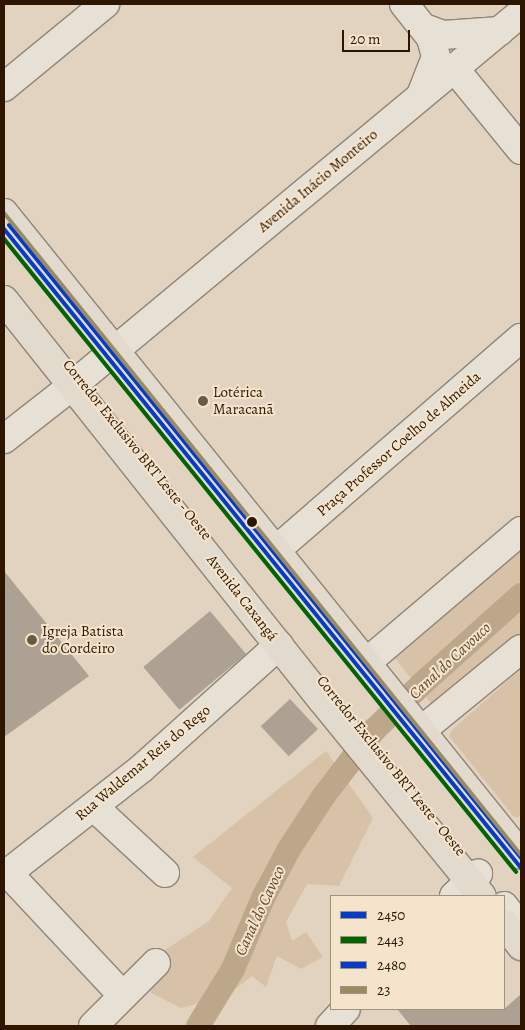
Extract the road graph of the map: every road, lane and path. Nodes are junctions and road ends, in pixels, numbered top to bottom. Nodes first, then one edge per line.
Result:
1 (105, 4) edge
2 (404, 4) edge
3 (521, 13) edge
4 (424, 28) junction
5 (500, 31) junction
6 (454, 68) junction
7 (4, 87) edge
8 (421, 96) junction
9 (521, 150) edge
10 (4, 213) edge
11 (4, 229) edge
12 (4, 285) edge
13 (4, 300) edge
14 (521, 338) edge
15 (111, 353) junction
16 (76, 382) junction
17 (4, 439) edge
18 (521, 531) edge
19 (276, 550) junction
20 (279, 645) junction
21 (521, 649) edge
22 (367, 667) junction
23 (327, 695) junction
24 (418, 730) junction
25 (94, 807) junction
26 (516, 849) edge
27 (165, 873) dead end
28 (6, 875) edge
29 (471, 887) edge
30 (493, 895) edge
31 (505, 907) edge
32 (505, 925) edge
33 (521, 928) edge
34 (521, 946) edge
35 (156, 963) dead end
36 (123, 996) junction
37 (345, 1010) edge
38 (93, 1026) edge
39 (330, 1026) edge

1 - 7 street
2 - 4 street
3 - 5 street, Avenida Inácio Monteiro
4 - 5 street
4 - 8 street
5 - 6 street, Avenida Inácio Monteiro
6 - 8 street, Avenida Inácio Monteiro
6 - 9 street
8 - 15 street, Avenida Inácio Monteiro
10 - 15 main road
11 - 15 street
12 - 16 street, Corredor Exclusivo BRT Leste - Oeste
13 - 16 main road, Avenida Caxangá
14 - 19 street, Praça Professor Coelho de Almeida
15 - 16 street, Avenida Inácio Monteiro
15 - 19 main road
15 - 22 street
16 - 17 street, Avenida Inácio Monteiro
16 - 20 main road, Avenida Caxangá
16 - 23 street, Corredor Exclusivo BRT Leste - Oeste
18 - 22 street
19 - 22 main road
20 - 23 main road, Avenida Caxangá
20 - 25 street, Rua Waldemar Reis do Rego
21 - 24 street
22 - 24 main road
23 - 29 main road, Avenida Caxangá
24 - 26 main road
25 - 27 street
25 - 28 street, Rua Waldemar Reis do Rego
28 - 36 street
29 - 30 street
31 - 33 street
32 - 34 main road
35 - 36 street
36 - 38 street
37 - 39 street

